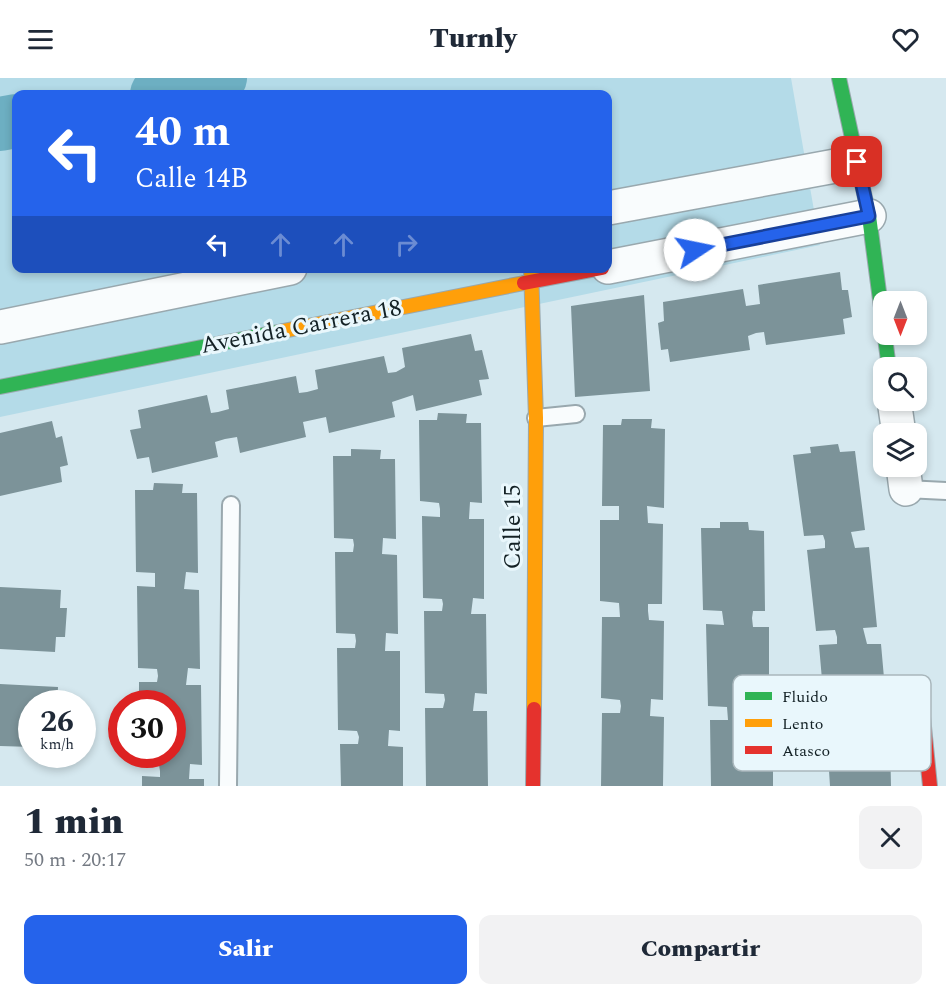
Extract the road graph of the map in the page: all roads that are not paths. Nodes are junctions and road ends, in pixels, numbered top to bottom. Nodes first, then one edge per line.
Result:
1 (839, 78) edge
2 (857, 162) junction
3 (612, 207) edge
4 (869, 216) junction
5 (612, 266) edge
6 (265, 273) edge
7 (551, 273) edge
8 (531, 275) edge
9 (0, 327) edge
10 (888, 357) edge
11 (0, 387) edge
12 (576, 414) dead end
13 (536, 418) junction
14 (904, 478) edge
15 (946, 491) edge
16 (231, 505) dead end
17 (928, 771) edge
18 (228, 786) edge
19 (533, 786) edge
20 (930, 786) edge

1 - 2 street
2 - 3 street
2 - 4 street
4 - 5 street
4 - 10 street
6 - 9 street
7 - 8 street, Avenida Carrera 18
8 - 11 street, Avenida Carrera 18
8 - 13 street, Calle 15
12 - 13 lane
13 - 19 street, Calle 15
14 - 15 lane
16 - 18 lane
17 - 20 street

